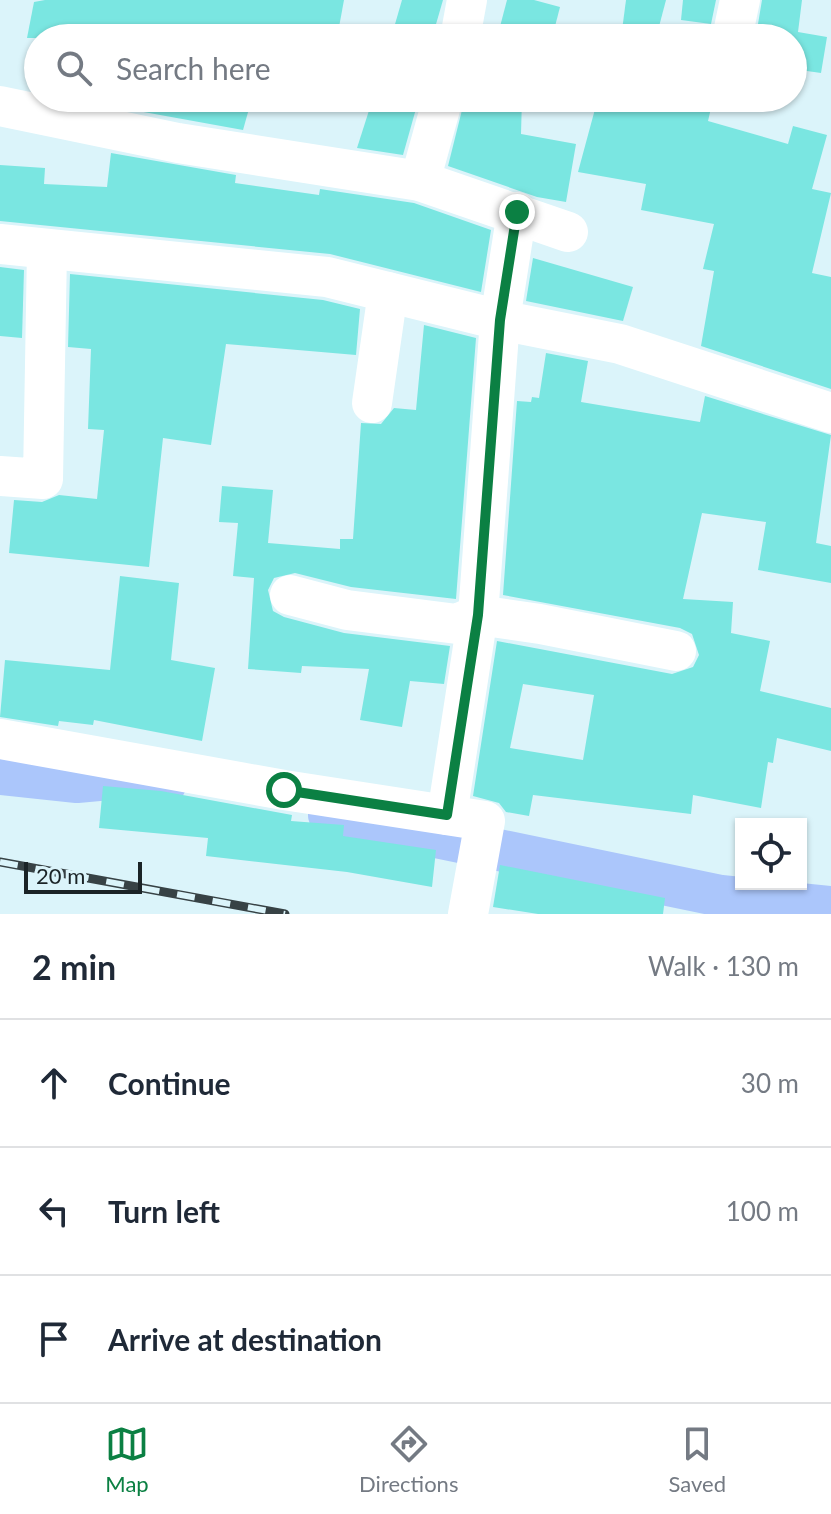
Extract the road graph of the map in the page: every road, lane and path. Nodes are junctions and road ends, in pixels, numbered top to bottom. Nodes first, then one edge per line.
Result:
1 (467, 0) edge
2 (740, 0) edge
3 (463, 24) edge
4 (735, 24) edge
5 (0, 106) edge
6 (24, 111) edge
7 (29, 112) edge
8 (439, 112) edge
9 (420, 181) junction
10 (517, 212) junction
11 (568, 232) dead end
12 (0, 244) edge
13 (47, 250) junction
14 (388, 292) junction
15 (500, 320) junction
16 (372, 403) dead end
17 (831, 413) edge
18 (0, 476) edge
19 (290, 595) dead end
20 (478, 615) junction
21 (676, 651) dead end
22 (0, 739) edge
23 (447, 815) junction
24 (468, 914) edge

1 - 3 street
2 - 4 street
5 - 6 street
7 - 9 street
8 - 9 street
9 - 10 street
10 - 11 street
10 - 15 street
12 - 13 street
13 - 14 street
13 - 18 street
14 - 15 street
14 - 16 street
15 - 17 street
15 - 20 street
19 - 20 street
20 - 21 street
20 - 23 street
22 - 23 street
23 - 24 street

